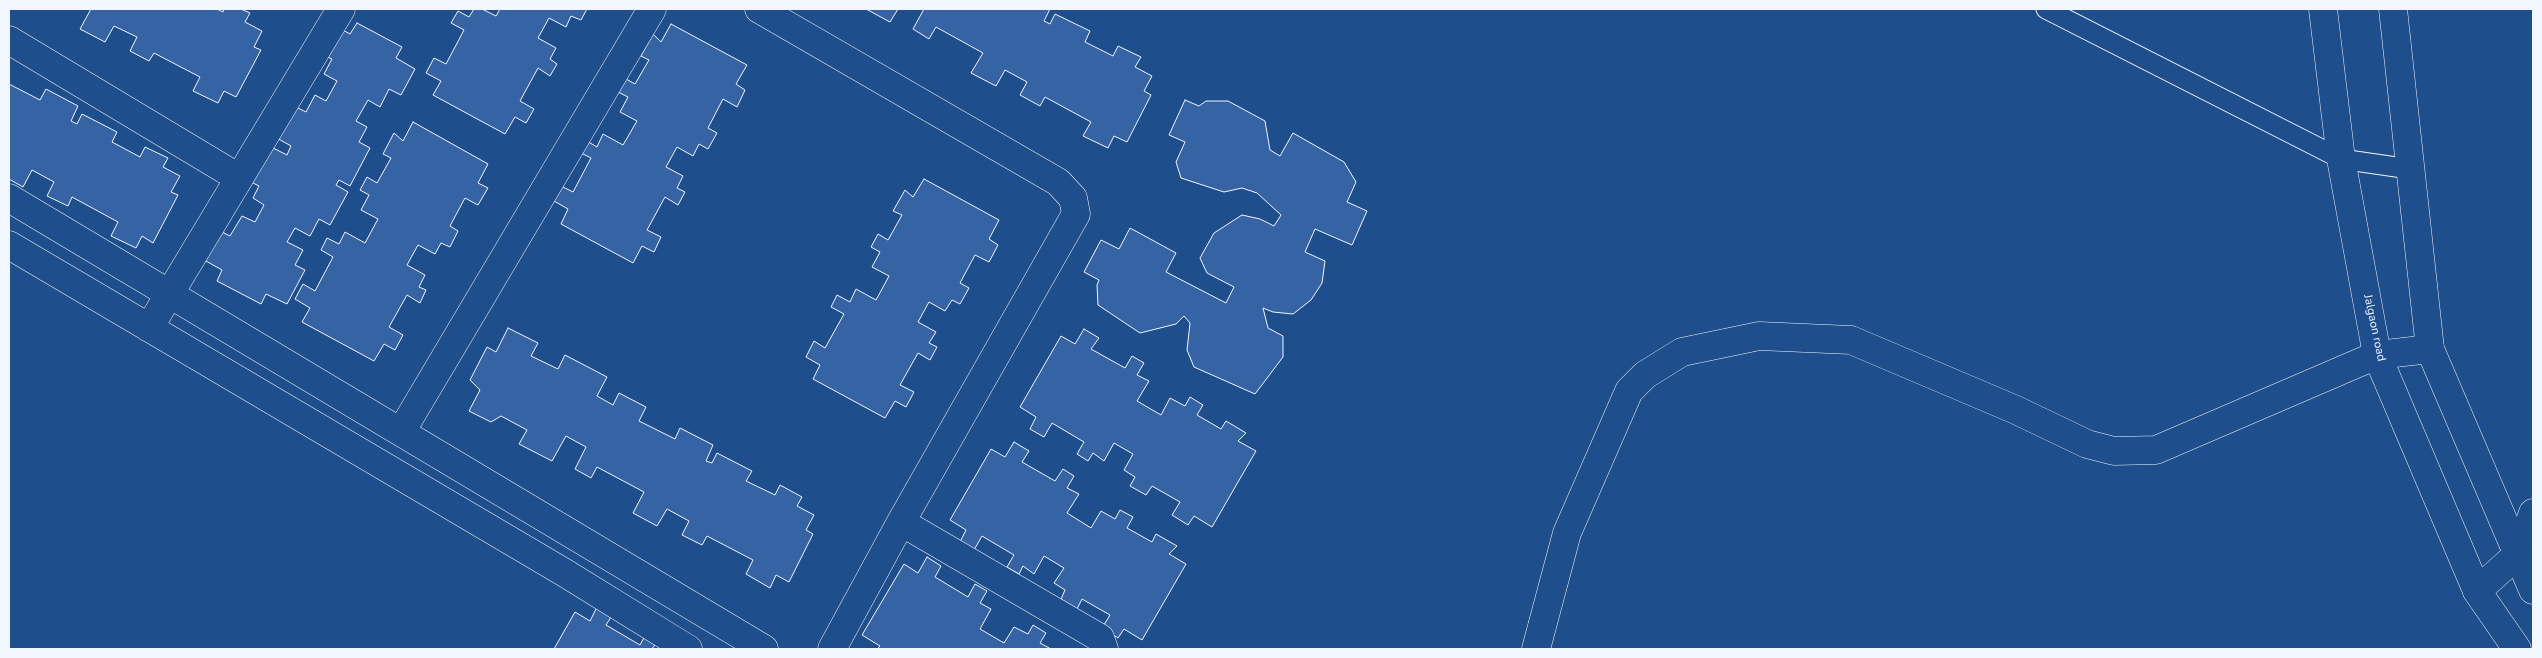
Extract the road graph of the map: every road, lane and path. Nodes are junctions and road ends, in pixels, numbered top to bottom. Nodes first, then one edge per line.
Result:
1 (341, 9) edge
2 (652, 9) edge
3 (759, 9) edge
4 (2046, 9) edge
5 (2323, 9) edge
6 (2393, 9) edge
7 (9, 40) edge
8 (2341, 160) junction
9 (2410, 169) junction
10 (239, 178) junction
11 (9, 198) edge
12 (9, 245) edge
13 (169, 293) junction
14 (149, 328) junction
15 (2430, 349) junction
16 (2377, 355) junction
17 (401, 432) junction
18 (2533, 513) edge
19 (901, 522) junction
20 (2518, 554) junction
21 (2533, 590) edge
22 (2477, 591) junction
23 (692, 606) junction
24 (680, 644) edge
25 (764, 649) edge
26 (832, 649) edge
27 (1104, 649) edge
28 (1536, 649) edge
29 (2517, 649) edge

1 - 10 main road
2 - 17 main road
3 - 19 main road
4 - 8 lane
5 - 8 main road, Jalgaon road
6 - 9 main road
7 - 10 main road
8 - 9 lane
8 - 16 main road, Jalgaon road
9 - 15 main road
10 - 13 main road
11 - 13 main road
12 - 14 main road
13 - 14 main road
13 - 17 main road
14 - 24 main road
15 - 16 main road
15 - 20 main road
16 - 22 main road, Jalgaon road
16 - 28 main road
17 - 23 main road
18 - 20 main road
19 - 26 main road
19 - 27 main road
20 - 21 main road
20 - 22 main road
22 - 29 main road, Jalgaon road
23 - 24 main road
23 - 25 main road

